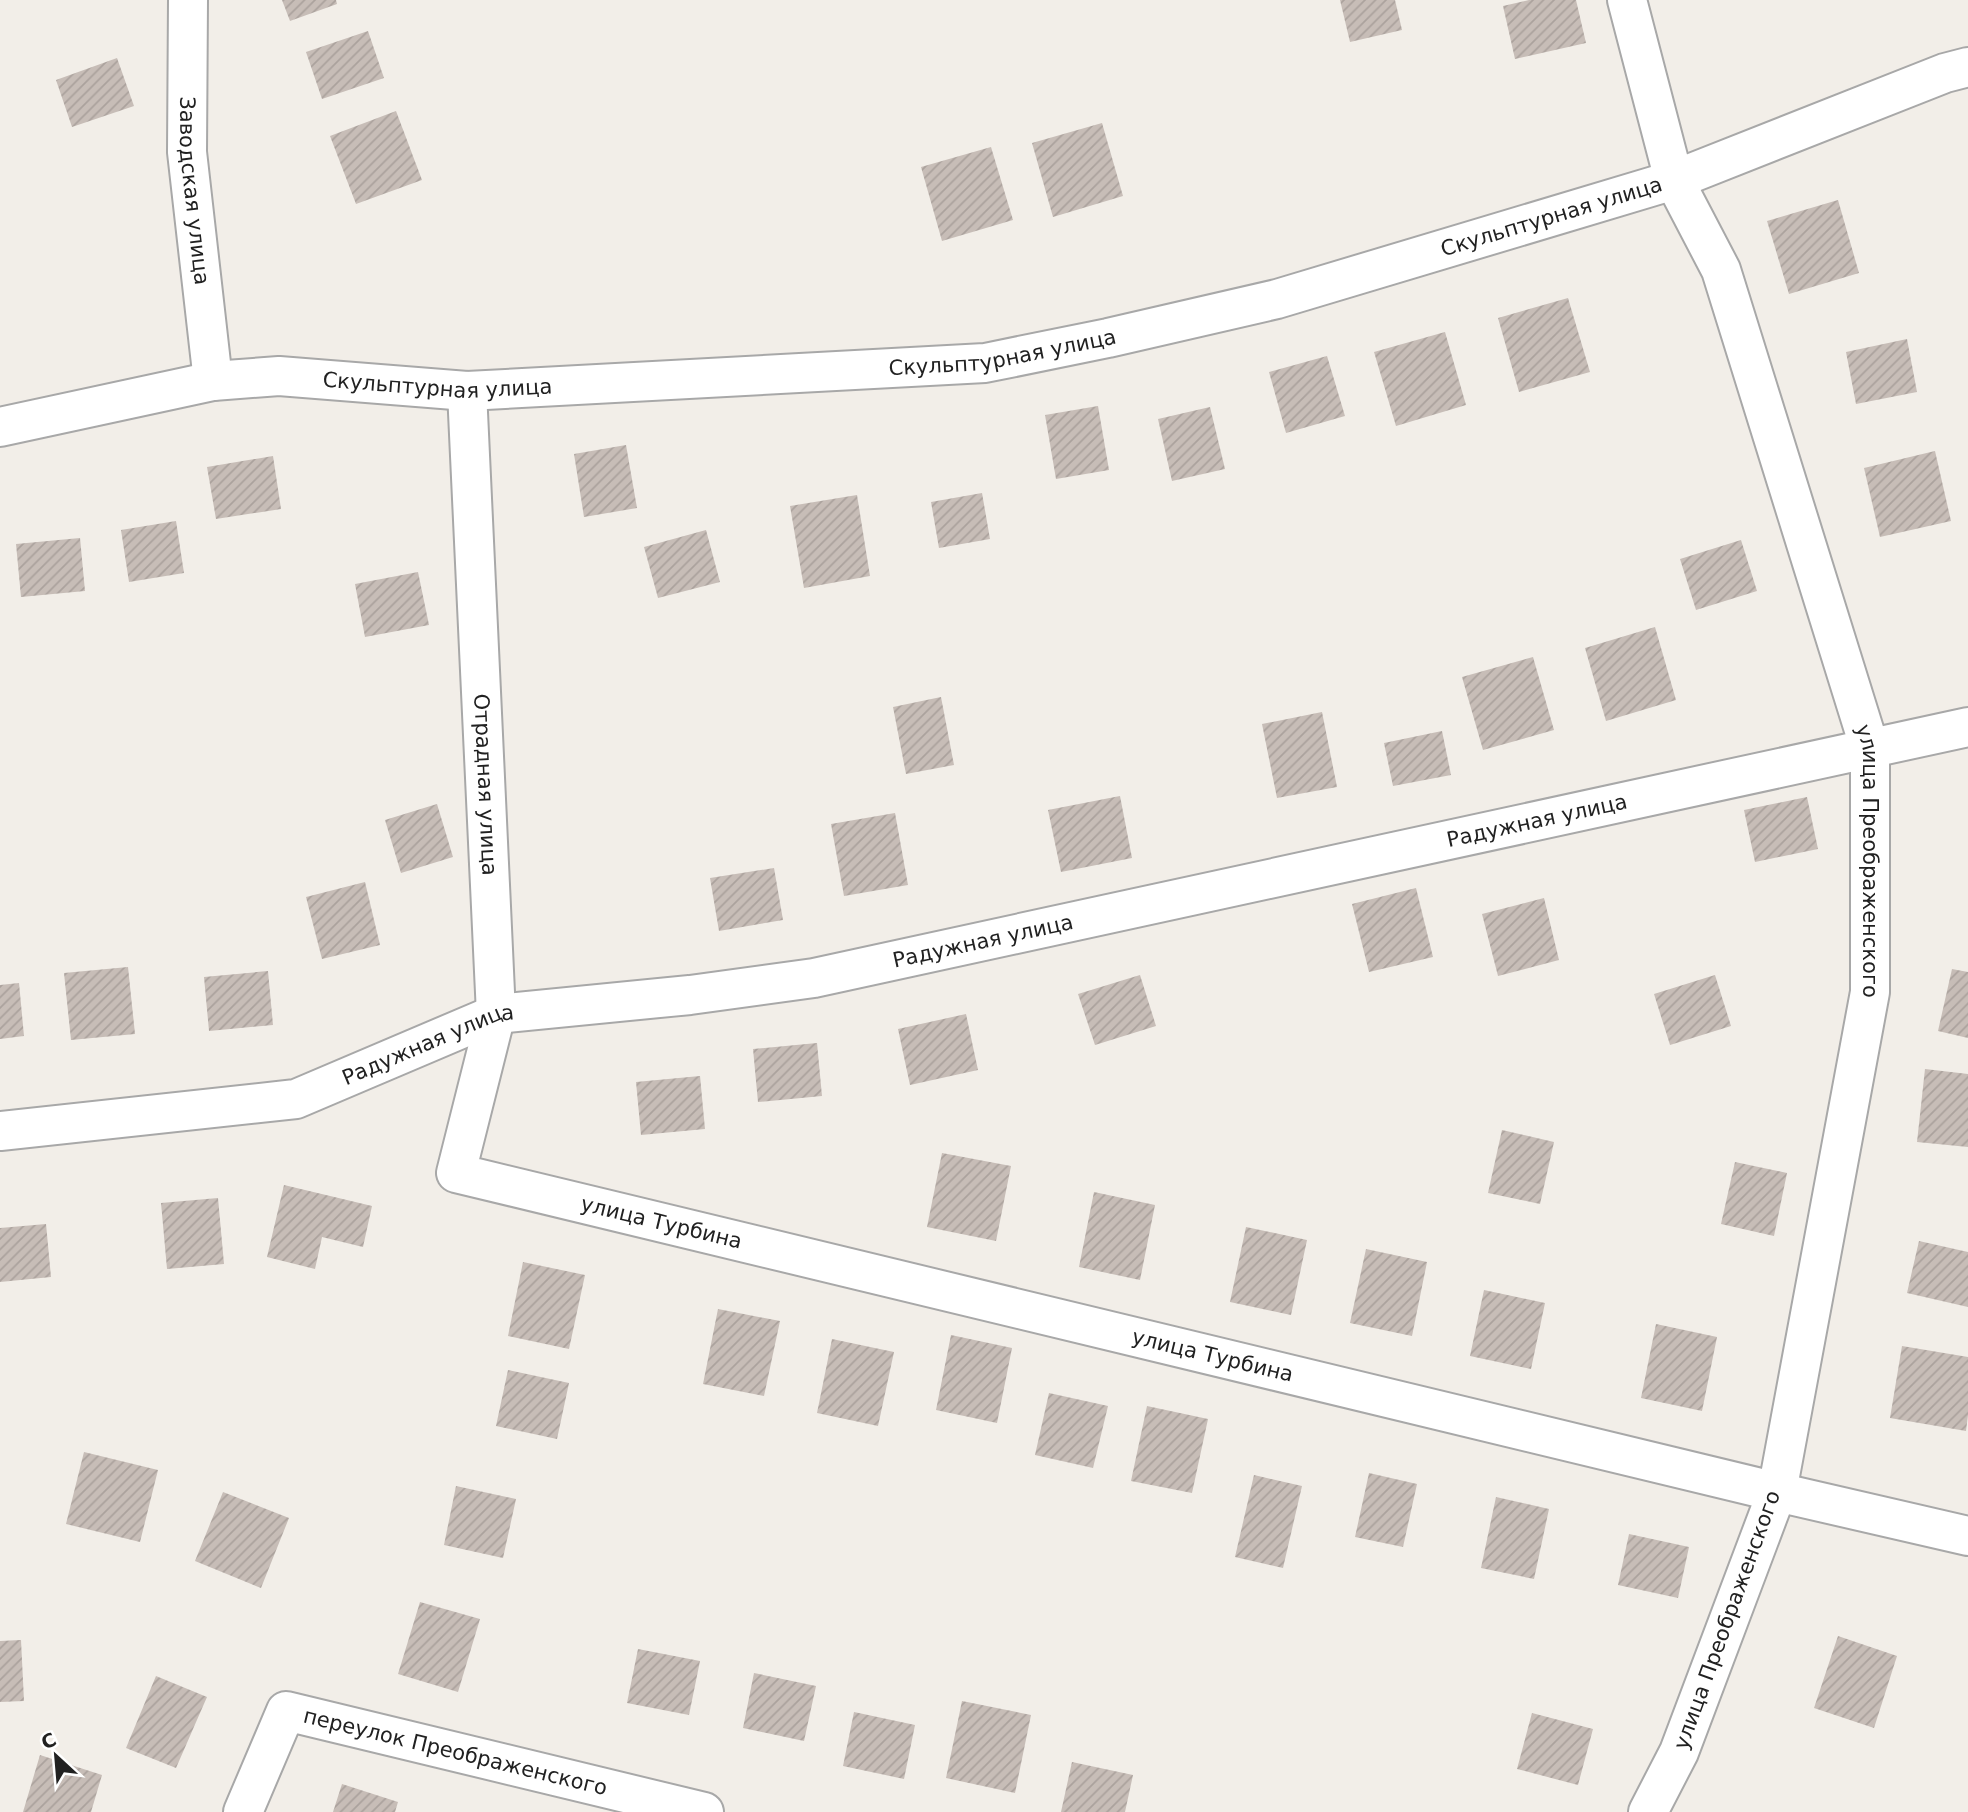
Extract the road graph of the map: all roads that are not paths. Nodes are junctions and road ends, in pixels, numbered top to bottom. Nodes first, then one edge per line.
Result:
1 (188, 0) edge
2 (1627, 0) edge
3 (1968, 67) edge
4 (1674, 180) junction
5 (213, 381) junction
6 (467, 391) junction
7 (0, 427) edge
8 (1968, 727) edge
9 (1870, 749) junction
10 (496, 1014) junction
11 (0, 1131) edge
12 (456, 1173) joint
13 (1777, 1492) junction
14 (1968, 1536) edge
15 (243, 1812) edge
16 (704, 1812) edge
17 (1648, 1812) edge

1 - 5 street, Заводская улица
2 - 4 street, улица Преображенского
3 - 4 street, Скульптурная улица
4 - 6 street, Скульптурная улица
4 - 9 street, улица Преображенского
5 - 6 street, Скульптурная улица
5 - 7 street, Скульптурная улица
6 - 10 street, Отрадная улица
8 - 9 street, Радужная улица
9 - 10 street, Радужная улица
9 - 13 street, улица Преображенского
10 - 11 street, Радужная улица
10 - 12 street, Отрадная улица
12 - 13 street, улица Турбина
13 - 14 street, улица Турбина
13 - 17 street, улица Преображенского
15 - 16 street, переулок Преображенского

